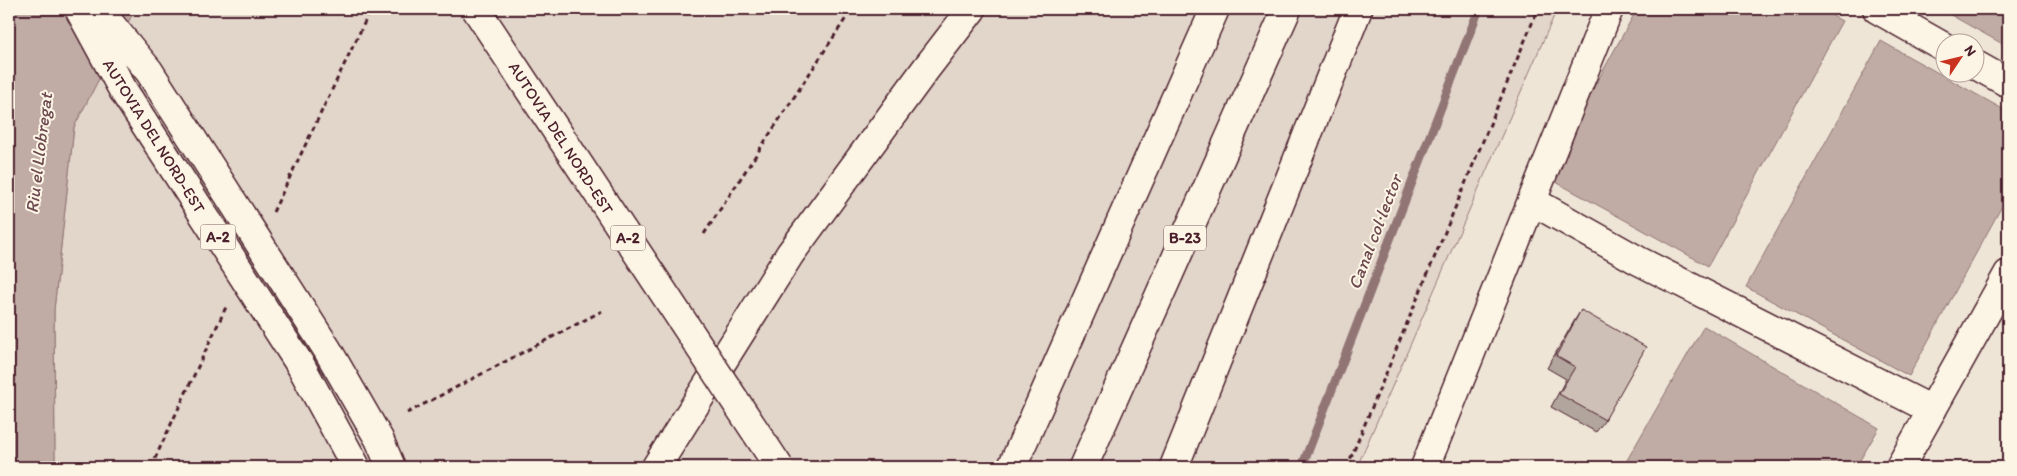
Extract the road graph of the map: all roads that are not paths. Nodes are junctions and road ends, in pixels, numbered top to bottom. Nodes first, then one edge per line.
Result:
1 (79, 9) edge
2 (98, 9) edge
3 (476, 9) edge
4 (972, 9) edge
5 (1215, 9) edge
6 (1287, 9) edge
7 (1358, 9) edge
8 (1609, 9) edge
9 (1877, 9) edge
10 (1934, 41) edge
11 (1984, 70) edge
12 (2008, 84) edge
13 (1532, 201) junction
14 (2008, 274) edge
15 (1932, 410) junction
16 (356, 467) edge
17 (391, 467) edge
18 (656, 467) edge
19 (779, 467) edge
20 (1012, 467) edge
21 (1083, 467) edge
22 (1174, 467) edge
23 (1425, 467) edge
24 (1900, 467) edge

1 - 16 main road, AUTOVIA DEL NORD-EST / A-2, bridge
2 - 17 main road, bridge
3 - 19 main road, AUTOVIA DEL NORD-EST / A-2, bridge
4 - 18 main road
5 - 20 main road
6 - 21 main road, B-23
7 - 22 main road
8 - 13 main road
9 - 10 main road
11 - 12 main road
13 - 15 main road
13 - 23 main road
14 - 15 main road
15 - 24 main road

